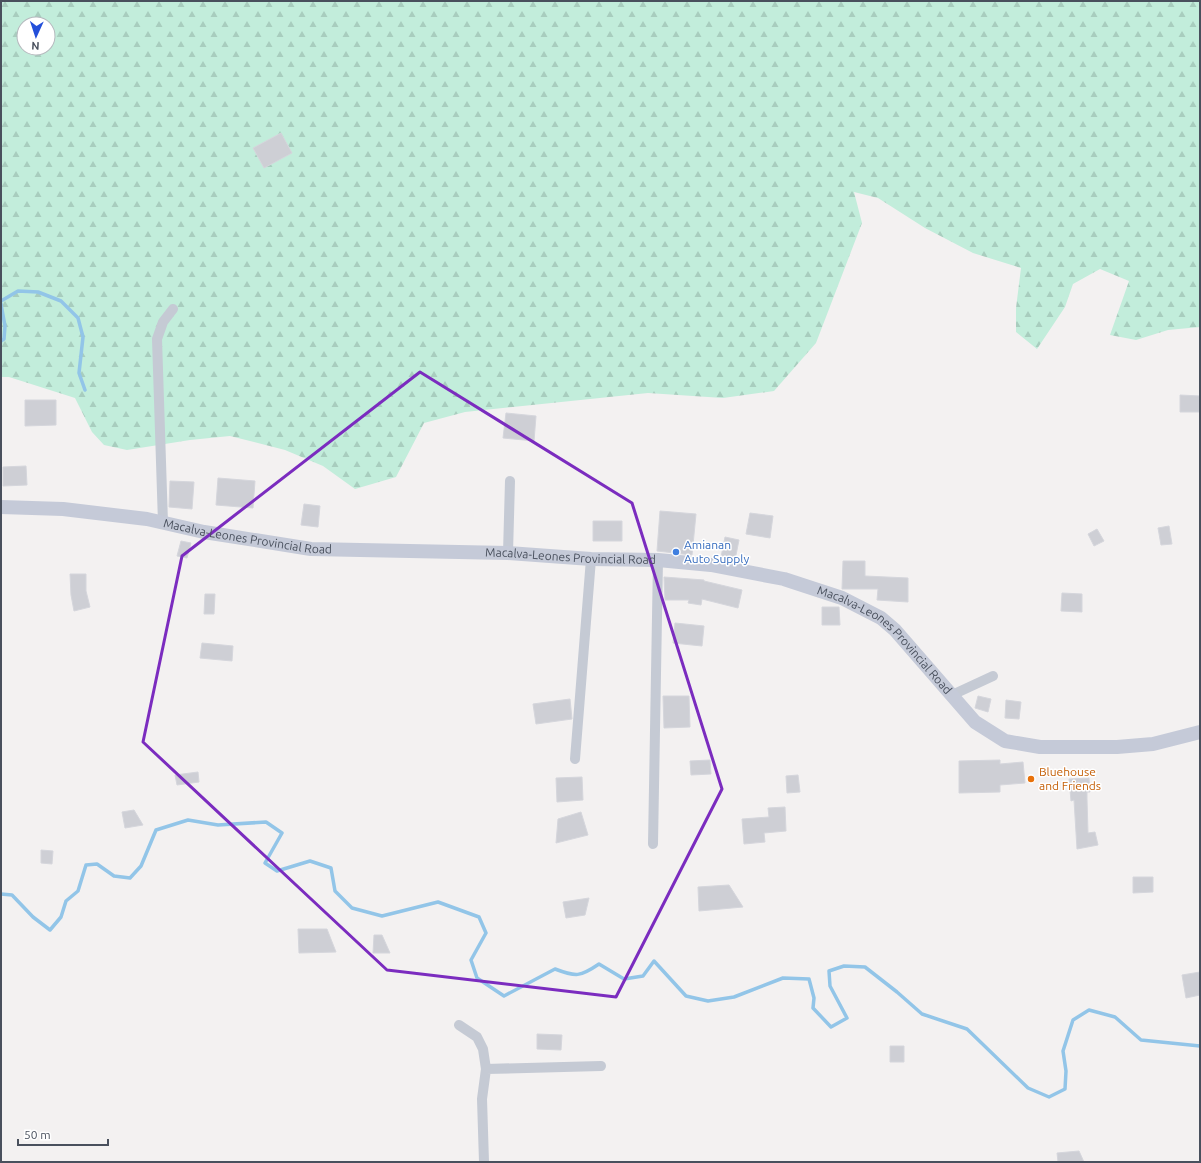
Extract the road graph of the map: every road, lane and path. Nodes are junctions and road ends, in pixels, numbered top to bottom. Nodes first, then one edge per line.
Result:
1 (173, 309) dead end
2 (510, 481) dead end
3 (1, 507) edge
4 (163, 523) junction
5 (508, 553) junction
6 (592, 559) junction
7 (658, 560) junction
8 (993, 676) dead end
9 (952, 695) junction
10 (1200, 732) edge
11 (575, 759) dead end
12 (653, 844) dead end
13 (459, 1025) dead end
14 (600, 1066) dead end
15 (486, 1069) junction
16 (484, 1162) edge

1 - 4 street
2 - 5 street
3 - 4 street, Macalva-Leones Provincial Road
4 - 5 street, Macalva-Leones Provincial Road
5 - 6 street, Macalva-Leones Provincial Road
6 - 7 street, Macalva-Leones Provincial Road
6 - 11 street
7 - 9 street, Macalva-Leones Provincial Road
7 - 12 street
8 - 9 street
9 - 10 street, Macalva-Leones Provincial Road
13 - 15 street
14 - 15 street
15 - 16 street

